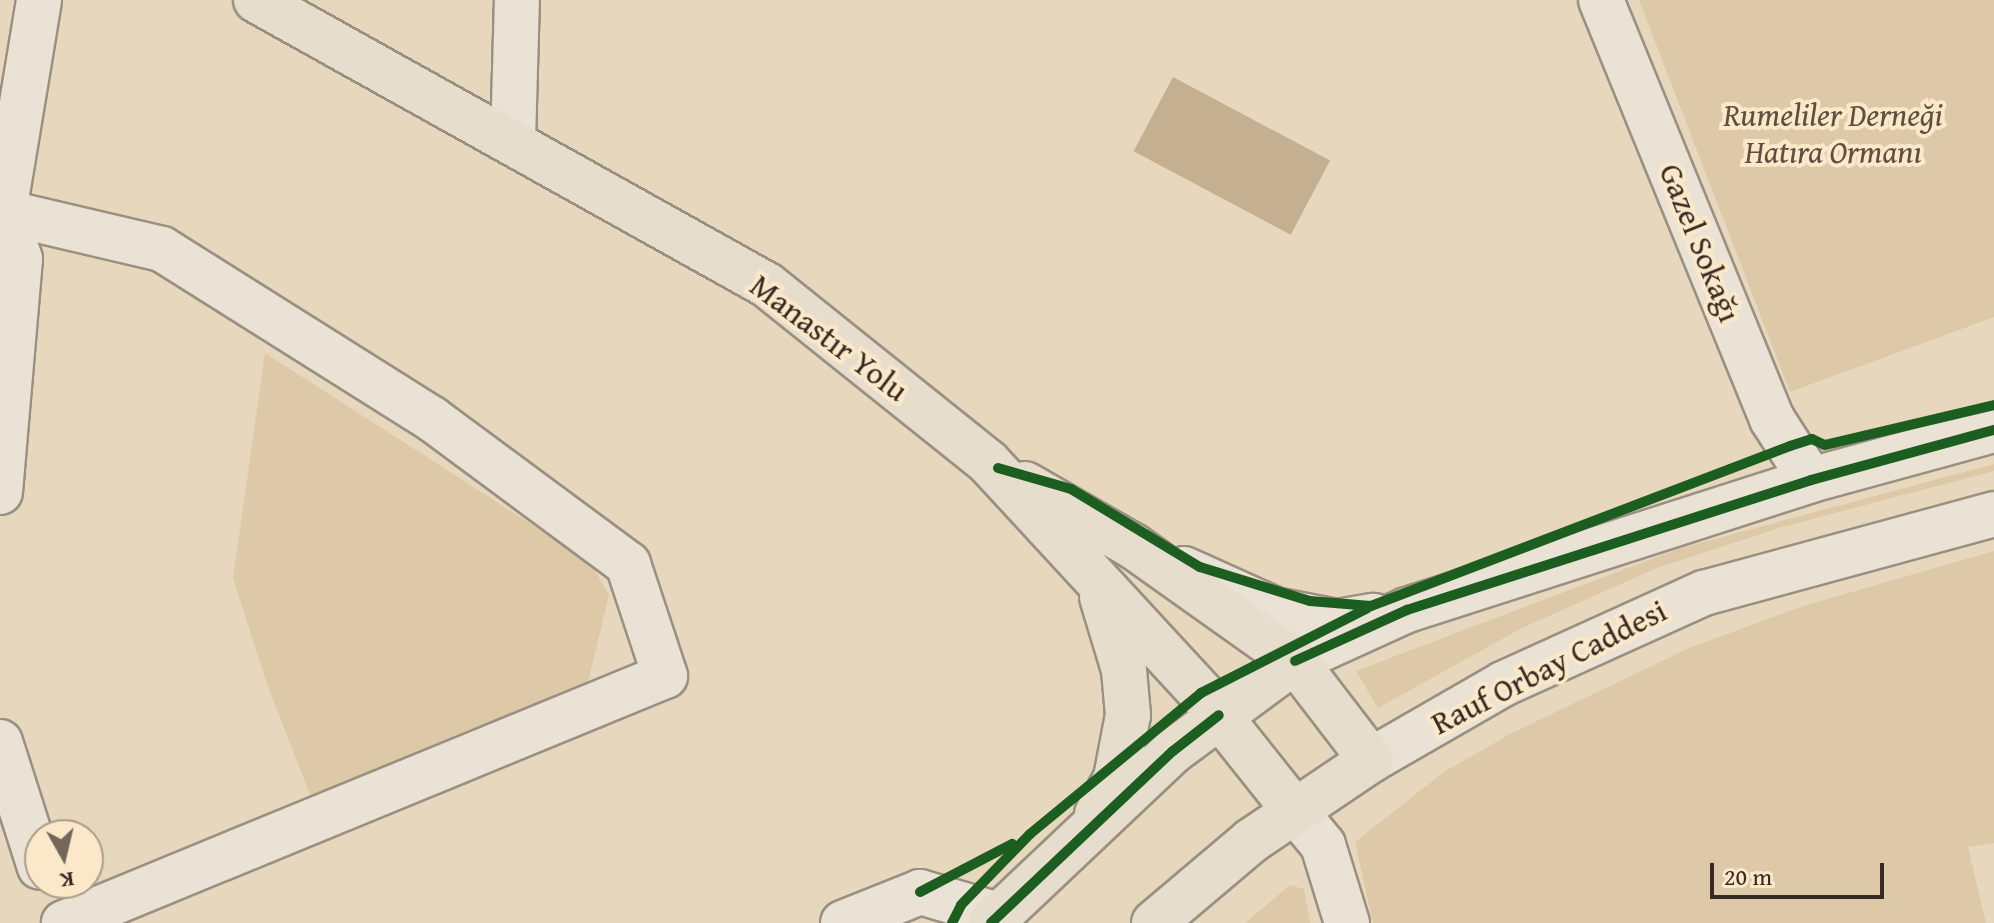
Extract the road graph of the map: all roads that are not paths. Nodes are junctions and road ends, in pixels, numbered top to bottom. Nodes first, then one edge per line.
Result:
1 (39, 0) edge
2 (256, 0) edge
3 (517, 0) edge
4 (1601, 0) edge
5 (513, 141) junction
6 (4, 212) junction
7 (1994, 430) edge
8 (988, 462) junction
9 (1811, 480) junction
10 (0, 492) edge
11 (1994, 514) edge
12 (1133, 546) junction
13 (1097, 583) junction
14 (1407, 610) junction
15 (1295, 661) junction
16 (1219, 715) junction
17 (0, 742) edge
18 (1371, 760) junction
19 (1295, 811) junction
20 (25, 819) edge
21 (1086, 834) junction
22 (51, 899) edge
23 (994, 919) edge
24 (61, 923) edge
25 (843, 923) edge
26 (1154, 923) edge
27 (1347, 923) edge

1 - 6 street
2 - 5 main road, Manastır Yolu
3 - 5 street
4 - 9 street, Gazel Sokağı
5 - 8 main road, Manastır Yolu
6 - 10 street
6 - 24 street
7 - 9 street
8 - 12 main road
8 - 13 main road, Manastır Yolu
9 - 14 street
11 - 18 street, Rauf Orbay Caddesi
12 - 14 street
12 - 15 main road
13 - 16 main road, Manastır Yolu
13 - 21 main road
14 - 15 street
15 - 16 main road
15 - 18 main road
16 - 19 main road, Manastır Yolu
16 - 21 main road
17 - 20 street
18 - 19 main road, Rauf Orbay Caddesi
19 - 26 main road, Rauf Orbay Caddesi
19 - 27 street
21 - 23 main road
22 - 24 street
23 - 25 street

